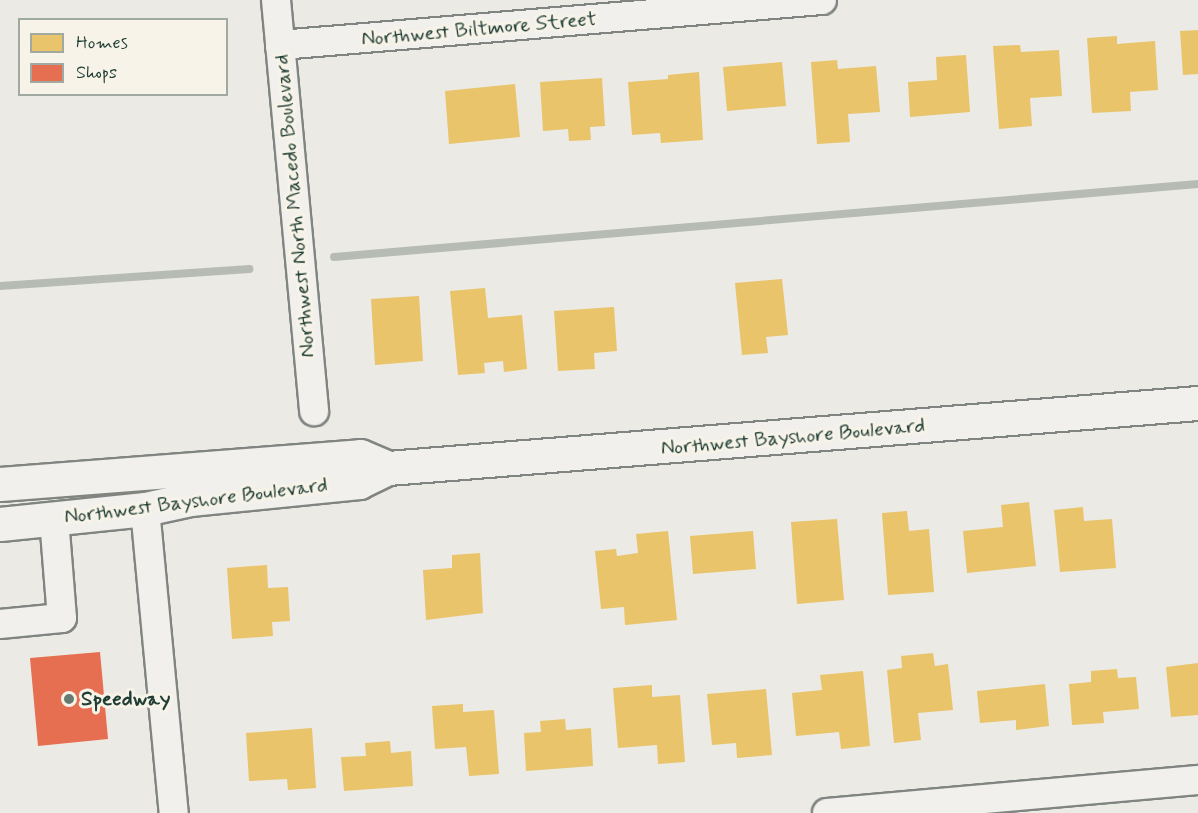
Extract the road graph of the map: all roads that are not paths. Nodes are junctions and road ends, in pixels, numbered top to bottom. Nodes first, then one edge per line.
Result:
1 (276, 0) edge
2 (822, 0) edge
3 (280, 45) junction
4 (1198, 403) edge
5 (314, 411) dead end
6 (388, 468) junction
7 (0, 484) edge
8 (145, 509) junction
9 (54, 519) junction
10 (0, 524) edge
11 (0, 624) edge
12 (1198, 780) edge
13 (174, 813) edge
14 (827, 813) edge

1 - 3 street, Northwest North Macedo Boulevard
2 - 3 street, Northwest Biltmore Street
3 - 5 street, Northwest North Macedo Boulevard
4 - 6 main road, Northwest Bayshore Boulevard
6 - 7 main road, Northwest Bayshore Boulevard
6 - 8 main road, Northwest Bayshore Boulevard
8 - 9 main road, Northwest Bayshore Boulevard
8 - 13 street
9 - 10 main road, Northwest Bayshore Boulevard
9 - 11 street
12 - 14 street

